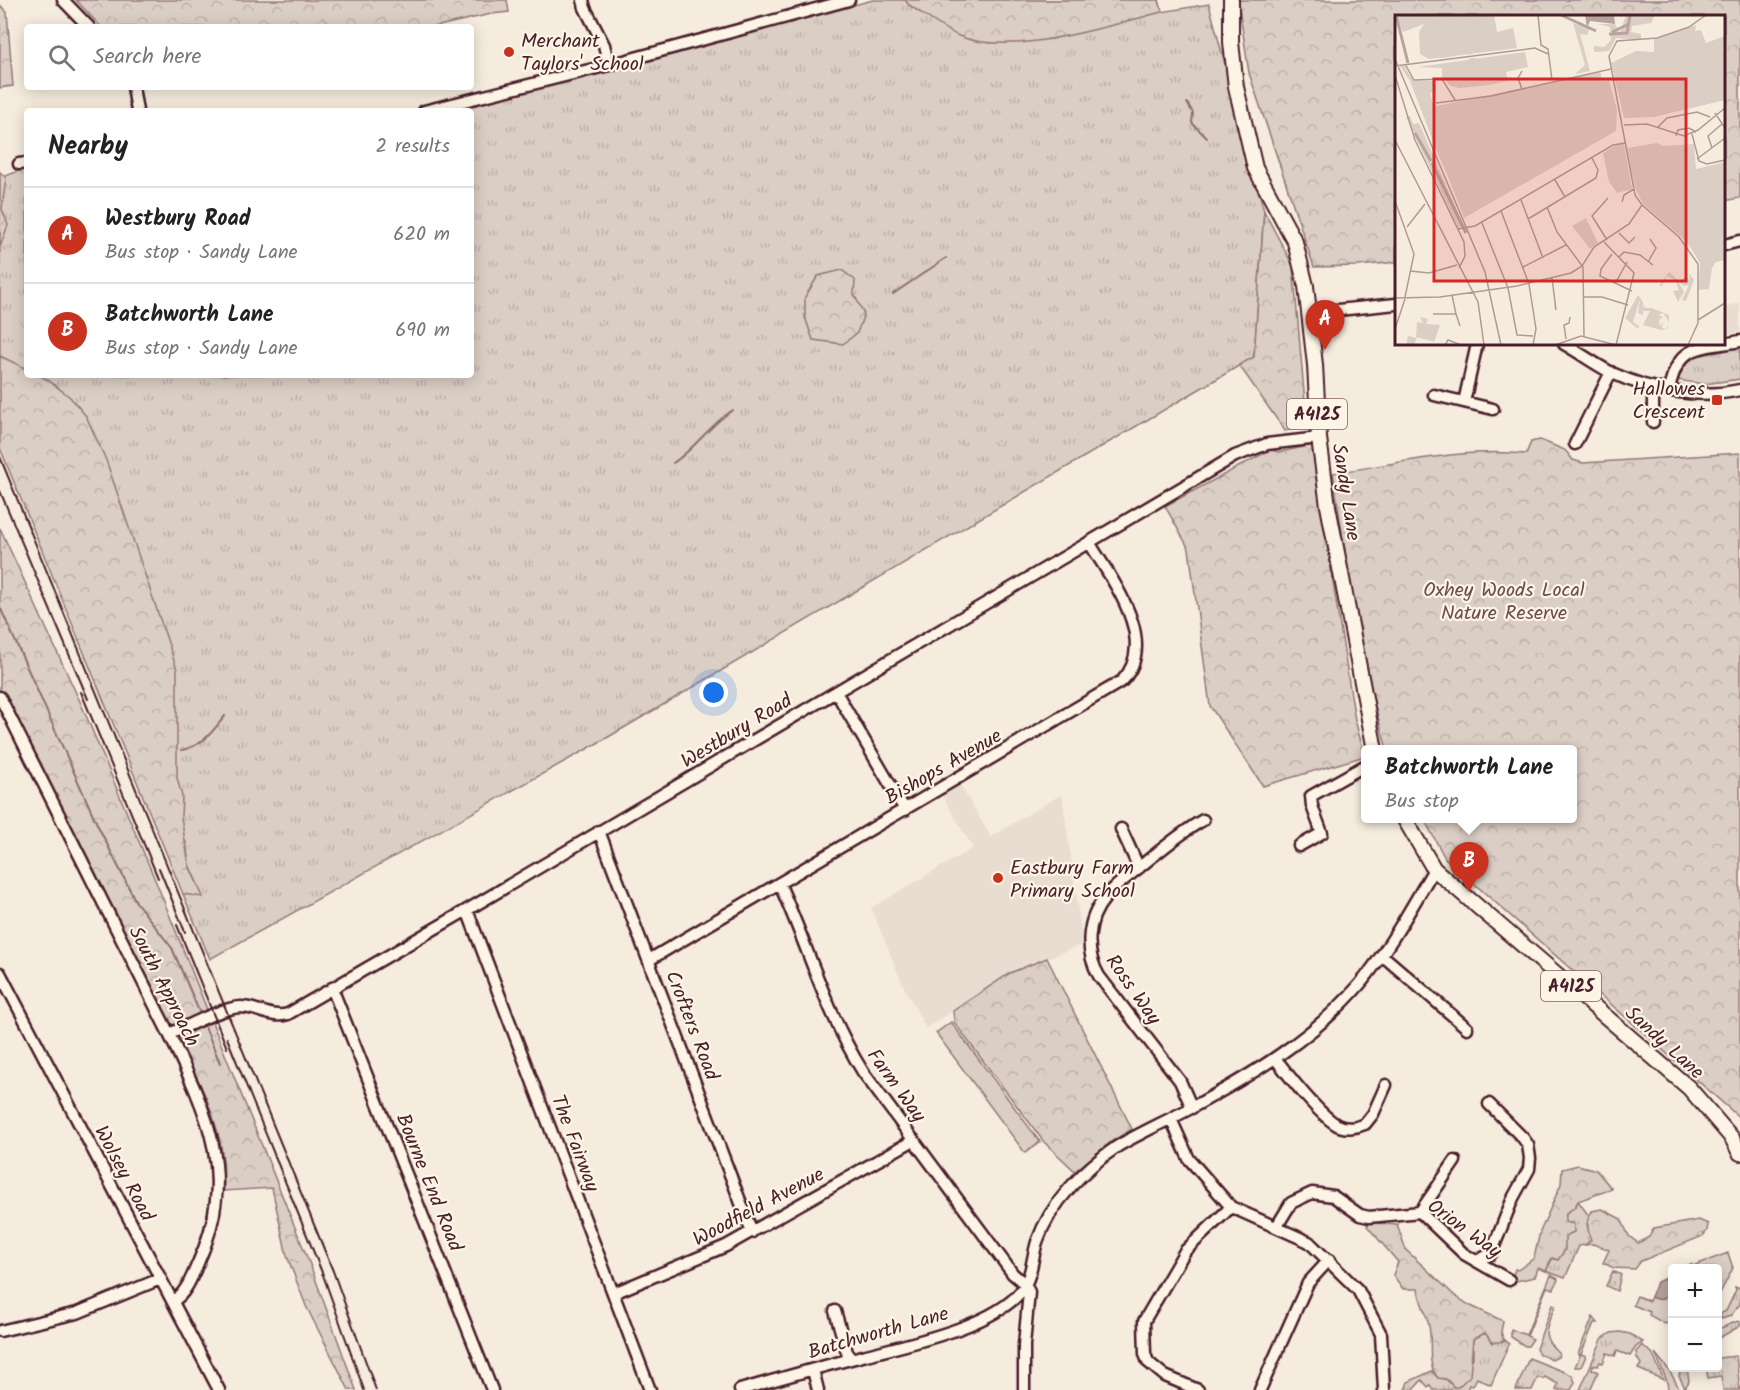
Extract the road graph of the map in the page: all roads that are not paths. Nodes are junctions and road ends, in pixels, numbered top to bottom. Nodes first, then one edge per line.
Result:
1 (63, 0) edge
2 (583, 0) edge
3 (849, 0) edge
4 (1231, 0) edge
5 (816, 5) edge
6 (86, 24) edge
7 (609, 65) junction
8 (134, 90) edge
9 (136, 108) edge
10 (436, 108) edge
11 (1740, 242) edge
12 (1725, 244) edge
13 (1395, 304) edge
14 (1309, 313) junction
15 (1740, 341) edge
16 (1725, 344) edge
17 (1477, 345) edge
18 (1566, 345) edge
19 (1720, 345) edge
20 (1611, 372) junction
21 (1656, 388) junction
22 (1670, 390) junction
23 (1740, 390) edge
24 (1434, 395) dead end
25 (1464, 402) junction
26 (1493, 409) dead end
27 (1653, 422) dead end
28 (1319, 438) junction
29 (1575, 444) dead end
30 (1089, 542) junction
31 (836, 692) junction
32 (0, 697) edge
33 (1374, 745) edge
34 (1361, 767) edge
35 (905, 810) junction
36 (1203, 820) dead end
37 (1406, 823) edge
38 (1121, 829) dead end
39 (599, 831) junction
40 (1299, 846) dead end
41 (1139, 868) junction
42 (1434, 869) junction
43 (779, 883) junction
44 (467, 910) junction
45 (1382, 955) junction
46 (649, 960) junction
47 (0, 973) edge
48 (332, 988) junction
49 (1467, 1028) dead end
50 (169, 1035) junction
51 (1275, 1058) junction
52 (1386, 1085) dead end
53 (1489, 1104) dead end
54 (1192, 1108) junction
55 (1171, 1119) junction
56 (914, 1140) junction
57 (1740, 1152) edge
58 (1455, 1161) dead end
59 (1231, 1207) junction
60 (1420, 1212) junction
61 (1277, 1226) junction
62 (752, 1232) junction
63 (1491, 1254) junction
64 (1329, 1260) junction
65 (1476, 1261) junction
66 (1493, 1271) junction
67 (160, 1279) junction
68 (1509, 1280) dead end
69 (1025, 1284) junction
70 (614, 1293) junction
71 (173, 1300) junction
72 (835, 1311) dead end
73 (0, 1331) edge
74 (849, 1359) junction
75 (813, 1370) junction
76 (219, 1390) edge
77 (492, 1390) edge
78 (650, 1390) edge
79 (740, 1390) edge
80 (818, 1390) edge
81 (1023, 1390) edge
82 (1198, 1390) edge
83 (1260, 1390) edge
84 (1384, 1390) edge

1 - 6 street
2 - 7 street
3 - 5 street
4 - 14 main road, Sandy Lane / A4125
5 - 7 street
7 - 10 street
8 - 9 street
11 - 12 street
13 - 14 street
14 - 28 main road, Sandy Lane / A4125
15 - 16 street
17 - 25 street
18 - 20 street
19 - 22 street
20 - 21 street
20 - 29 street
21 - 22 street
21 - 27 street
22 - 23 street
24 - 25 street
25 - 26 street
28 - 30 street, Westbury Road
28 - 33 main road, Sandy Lane / A4125
30 - 31 street, Westbury Road
30 - 35 street, Bishops Avenue
31 - 35 street
31 - 39 street, Westbury Road
32 - 50 street, South Approach
34 - 40 street
35 - 43 street, Bishops Avenue
36 - 41 street, Ross Way
37 - 42 main road, Sandy Lane / A4125
38 - 41 street
39 - 44 street, Westbury Road
39 - 46 street, Crofters Road
41 - 54 street, Ross Way
42 - 45 street, Batchworth Lane
42 - 57 main road, Sandy Lane / A4125
43 - 46 street, Bishops Avenue
43 - 56 street, Farm Way
44 - 48 street, Westbury Road
44 - 70 street, The Fairway
45 - 49 street
45 - 51 street, Batchworth Lane
46 - 62 street, Crofters Road
47 - 67 street, Wolsey Road
48 - 50 street, Westbury Road
48 - 77 street, Bourne End Road
50 - 71 street, South Approach
51 - 52 street
51 - 54 street, Batchworth Lane
53 - 63 street
54 - 55 street, Batchworth Lane
55 - 59 street
55 - 69 street, Batchworth Lane
56 - 62 street, Woodfield Avenue
56 - 69 street, Farm Way
58 - 60 street
59 - 61 street
59 - 82 street
60 - 61 street, Orion Way
60 - 65 street, Orion Way
61 - 64 street
62 - 70 street, Woodfield Avenue
63 - 65 street
63 - 66 street
64 - 83 street
64 - 84 street
65 - 66 street, Orion Way
66 - 68 street, Orion Way
67 - 71 street, Wolsey Road
67 - 73 street
69 - 74 street, Batchworth Lane
69 - 81 street
70 - 78 street, The Fairway
71 - 76 street, Wolsey Road
72 - 74 street
74 - 75 street, Batchworth Lane
75 - 79 street, Batchworth Lane
75 - 80 street

